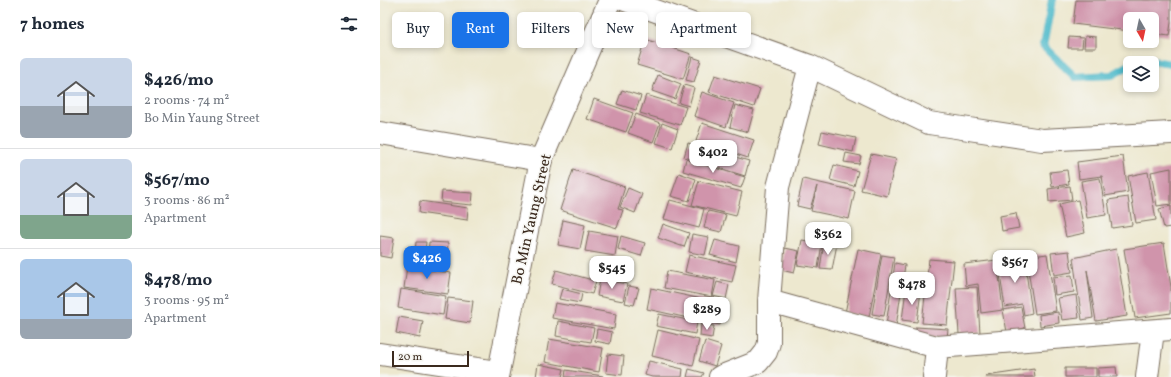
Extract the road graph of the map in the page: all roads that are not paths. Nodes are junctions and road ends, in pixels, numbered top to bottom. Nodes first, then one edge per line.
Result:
1 (610, 0) edge
2 (625, 0) edge
3 (810, 66) junction
4 (380, 133) edge
5 (1171, 133) edge
6 (542, 160) junction
7 (769, 301) junction
8 (1162, 330) edge
9 (937, 347) junction
10 (380, 354) edge
11 (498, 374) edge
12 (720, 377) edge
13 (934, 377) edge
14 (1147, 377) edge

1 - 6 street, Bo Min Yaung Street
2 - 3 street
3 - 5 street
3 - 7 street
4 - 6 street
6 - 11 street, Bo Min Yaung Street
7 - 9 street
7 - 12 street
8 - 9 street
8 - 14 street
9 - 13 street
10 - 11 street

